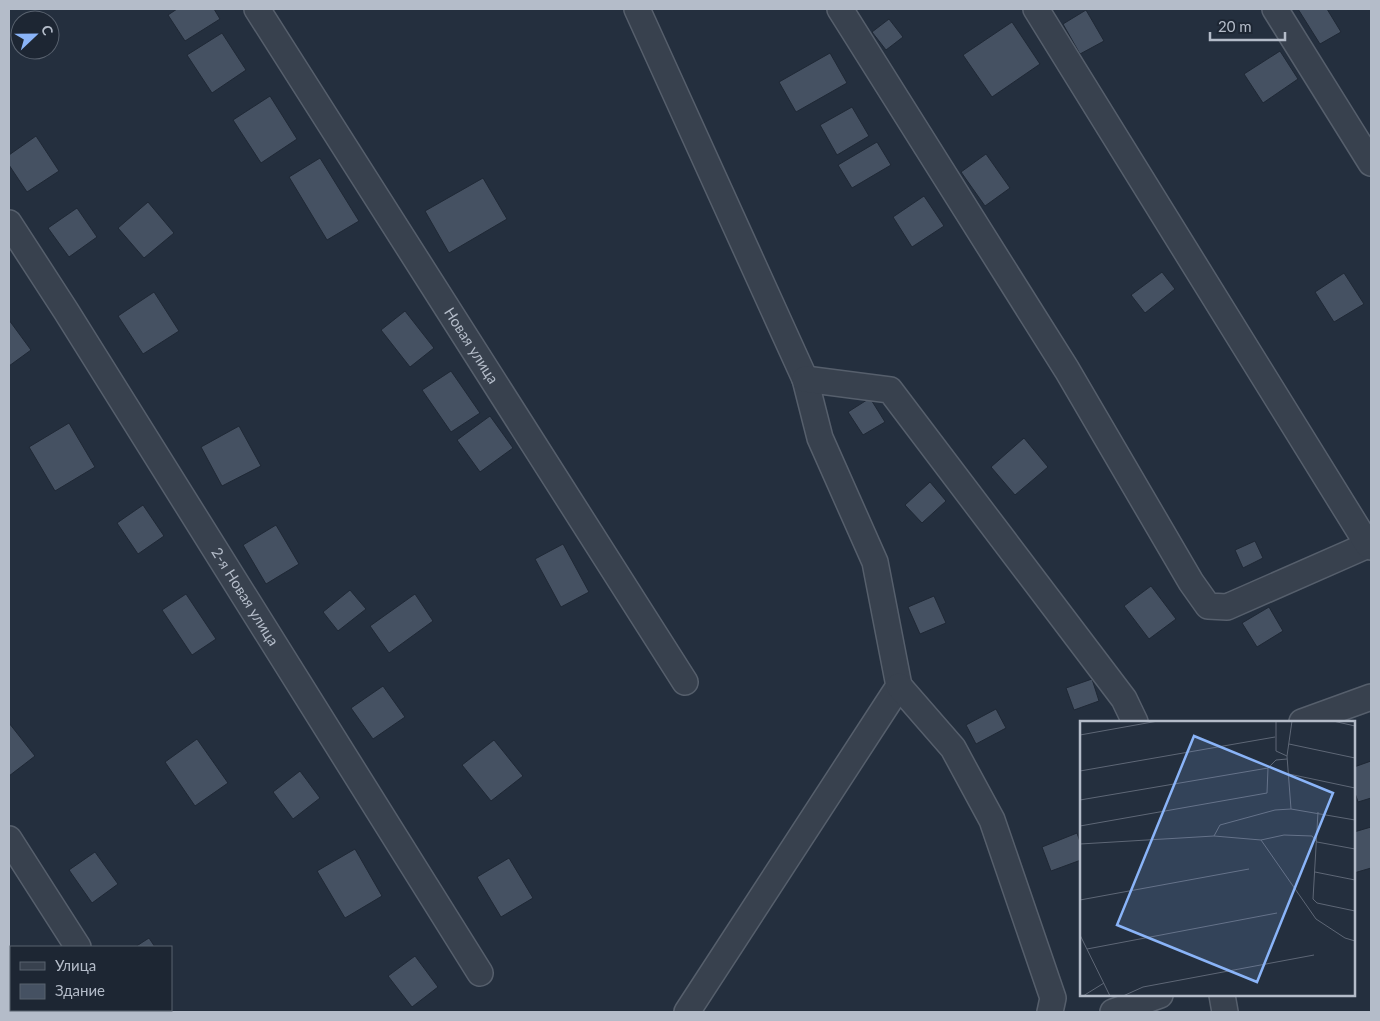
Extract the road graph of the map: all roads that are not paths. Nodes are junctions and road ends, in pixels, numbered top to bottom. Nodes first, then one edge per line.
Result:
1 (257, 9) edge
2 (637, 9) edge
3 (840, 9) edge
4 (1036, 9) edge
5 (1275, 9) edge
6 (1371, 163) edge
7 (9, 223) edge
8 (805, 379) junction
9 (1370, 546) edge
10 (685, 682) dead end
11 (899, 686) junction
12 (1371, 697) edge
13 (1135, 721) edge
14 (1305, 721) edge
15 (9, 839) edge
16 (77, 946) edge
17 (480, 973) dead end
18 (1157, 996) edge
19 (1222, 996) edge
20 (687, 1012) edge
21 (1050, 1012) edge
22 (1113, 1012) edge
23 (1225, 1012) edge

1 - 10 street, Новая улица
2 - 8 street
3 - 9 street
4 - 9 street
5 - 6 street
7 - 17 street, 2-я Новая улица
8 - 11 street
8 - 13 street
11 - 20 street
11 - 21 street
12 - 14 street
15 - 16 street
18 - 22 street
19 - 23 street

